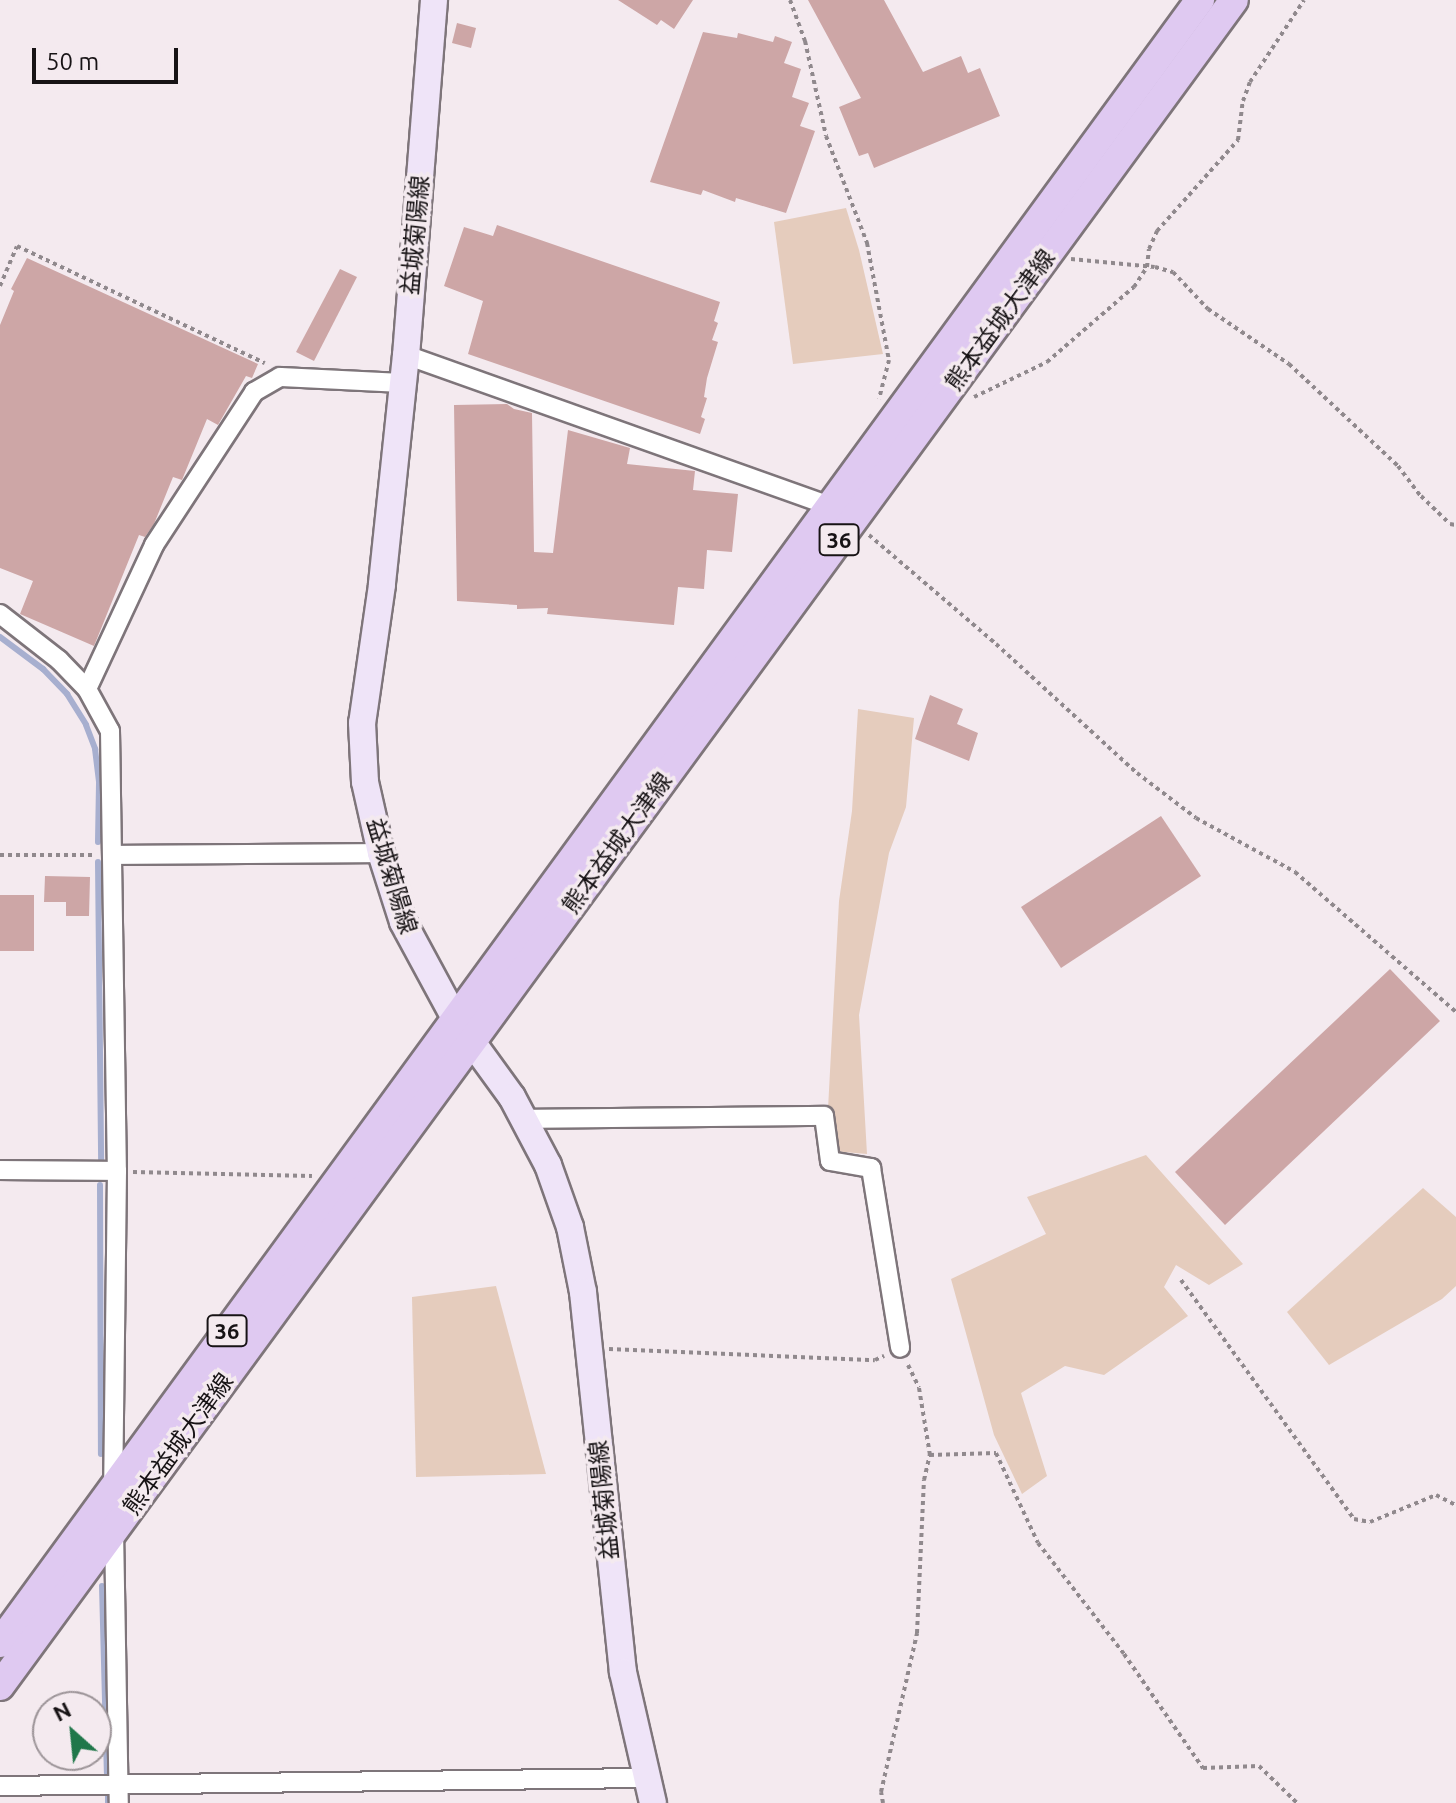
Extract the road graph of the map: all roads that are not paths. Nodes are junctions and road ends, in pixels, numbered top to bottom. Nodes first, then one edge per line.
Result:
1 (434, 0) edge
2 (1200, 0) edge
3 (1234, 0) edge
4 (406, 355) junction
5 (403, 383) junction
6 (843, 514) junction
7 (0, 614) edge
8 (87, 689) junction
9 (381, 853) junction
10 (113, 855) junction
11 (463, 1031) junction
12 (523, 1119) junction
13 (0, 1170) edge
14 (117, 1171) junction
15 (900, 1348) road end
16 (113, 1488) junction
17 (114, 1530) junction
18 (0, 1643) edge
19 (0, 1686) edge
20 (0, 1786) edge
21 (650, 1790) edge
22 (118, 1794) edge

1 - 4 main road, 益城菊陽線
2 - 6 main road, 熊本益城大津線 / 36
3 - 6 main road, 熊本益城大津線 / 36
4 - 5 main road, 益城菊陽線
4 - 6 street
5 - 8 street
5 - 9 main road, 益城菊陽線
6 - 11 main road, 熊本益城大津線 / 36
7 - 8 street
8 - 10 street
9 - 10 street
9 - 11 main road, 益城菊陽線
10 - 14 street
11 - 12 main road, 益城菊陽線
11 - 16 main road, 熊本益城大津線 / 36
11 - 17 main road, 熊本益城大津線 / 36
12 - 15 street
12 - 21 main road, 益城菊陽線
13 - 14 street
14 - 16 street
16 - 17 street
16 - 18 main road, 熊本益城大津線 / 36
17 - 19 main road, 熊本益城大津線 / 36
17 - 22 street
20 - 22 street
21 - 22 street

